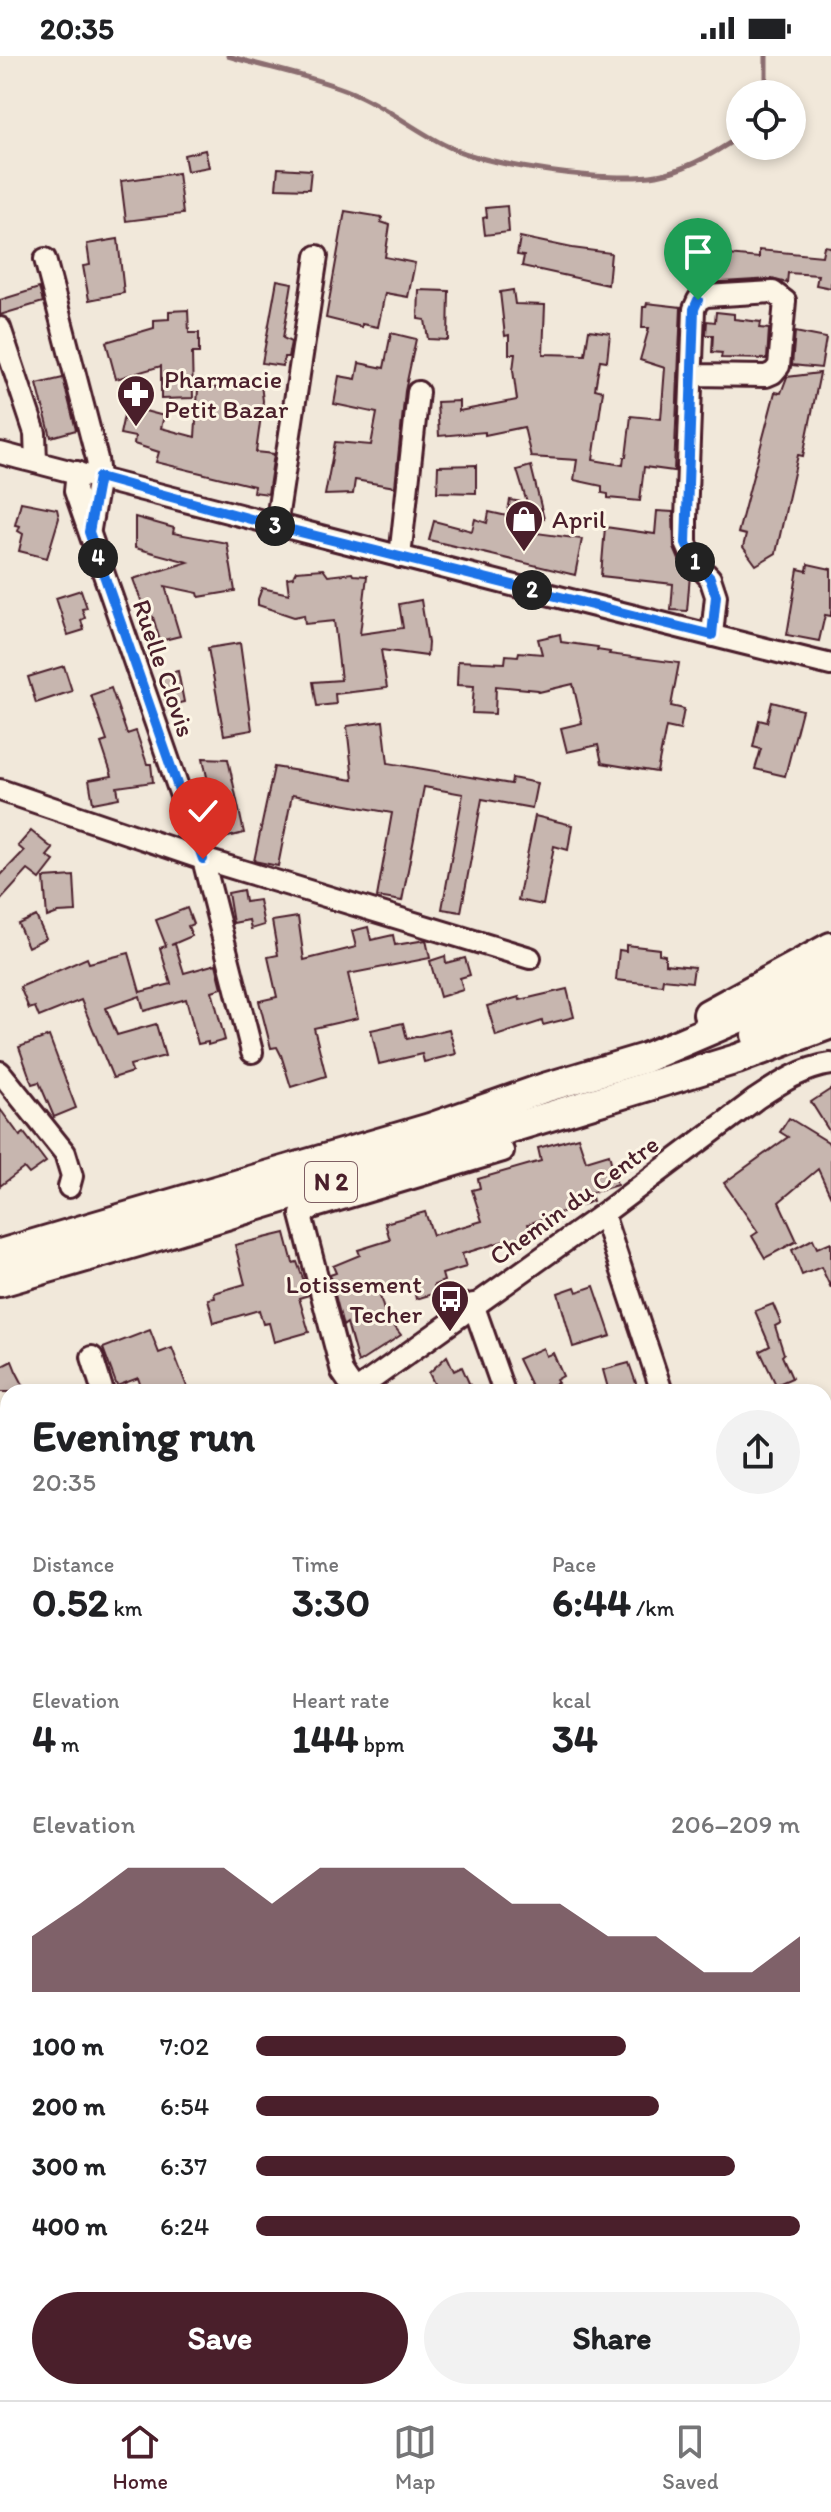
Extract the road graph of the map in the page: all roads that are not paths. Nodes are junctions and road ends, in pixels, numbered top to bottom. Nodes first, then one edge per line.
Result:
1 (317, 256) dead end
2 (45, 259) dead end
3 (0, 328) edge
4 (692, 375) junction
5 (418, 392) dead end
6 (0, 453) edge
7 (36, 462) junction
8 (77, 472) junction
9 (99, 477) junction
10 (276, 526) junction
11 (89, 532) junction
12 (400, 557) junction
13 (712, 635) junction
14 (831, 665) edge
15 (0, 790) edge
16 (203, 859) junction
17 (831, 947) edge
18 (530, 958) dead end
19 (831, 973) edge
20 (831, 998) edge
21 (831, 1024) edge
22 (252, 1052) dead end
23 (831, 1064) edge
24 (0, 1072) edge
25 (662, 1081) junction
26 (544, 1088) junction
27 (503, 1151) dead end
28 (69, 1187) dead end
29 (603, 1214) junction
30 (0, 1254) edge
31 (0, 1282) edge
32 (473, 1304) junction
33 (92, 1357) dead end
34 (100, 1384) edge
35 (350, 1384) edge
36 (366, 1384) edge
37 (501, 1384) edge
38 (659, 1384) edge

1 - 10 street
2 - 9 street, Ruelle Clovis
3 - 7 street
4 - 4 street
4 - 13 street
5 - 12 street
6 - 7 street
7 - 8 street
8 - 9 street
8 - 11 street, Ruelle Clovis
9 - 10 street
9 - 11 street, Ruelle Clovis
10 - 12 street
11 - 16 street, Ruelle Clovis
12 - 13 street
13 - 14 street
15 - 16 street
16 - 18 street
16 - 22 street, Ruelle Clovis
17 - 26 highway
19 - 26 highway, N 2
20 - 25 highway, N 2
21 - 25 highway
23 - 29 street, Chemin du Centre
24 - 28 street
25 - 31 highway, N 2
26 - 30 highway, N 2
27 - 35 street
29 - 32 street, Chemin du Centre
29 - 38 street
32 - 36 street, Chemin du Centre
32 - 37 street
33 - 34 street

